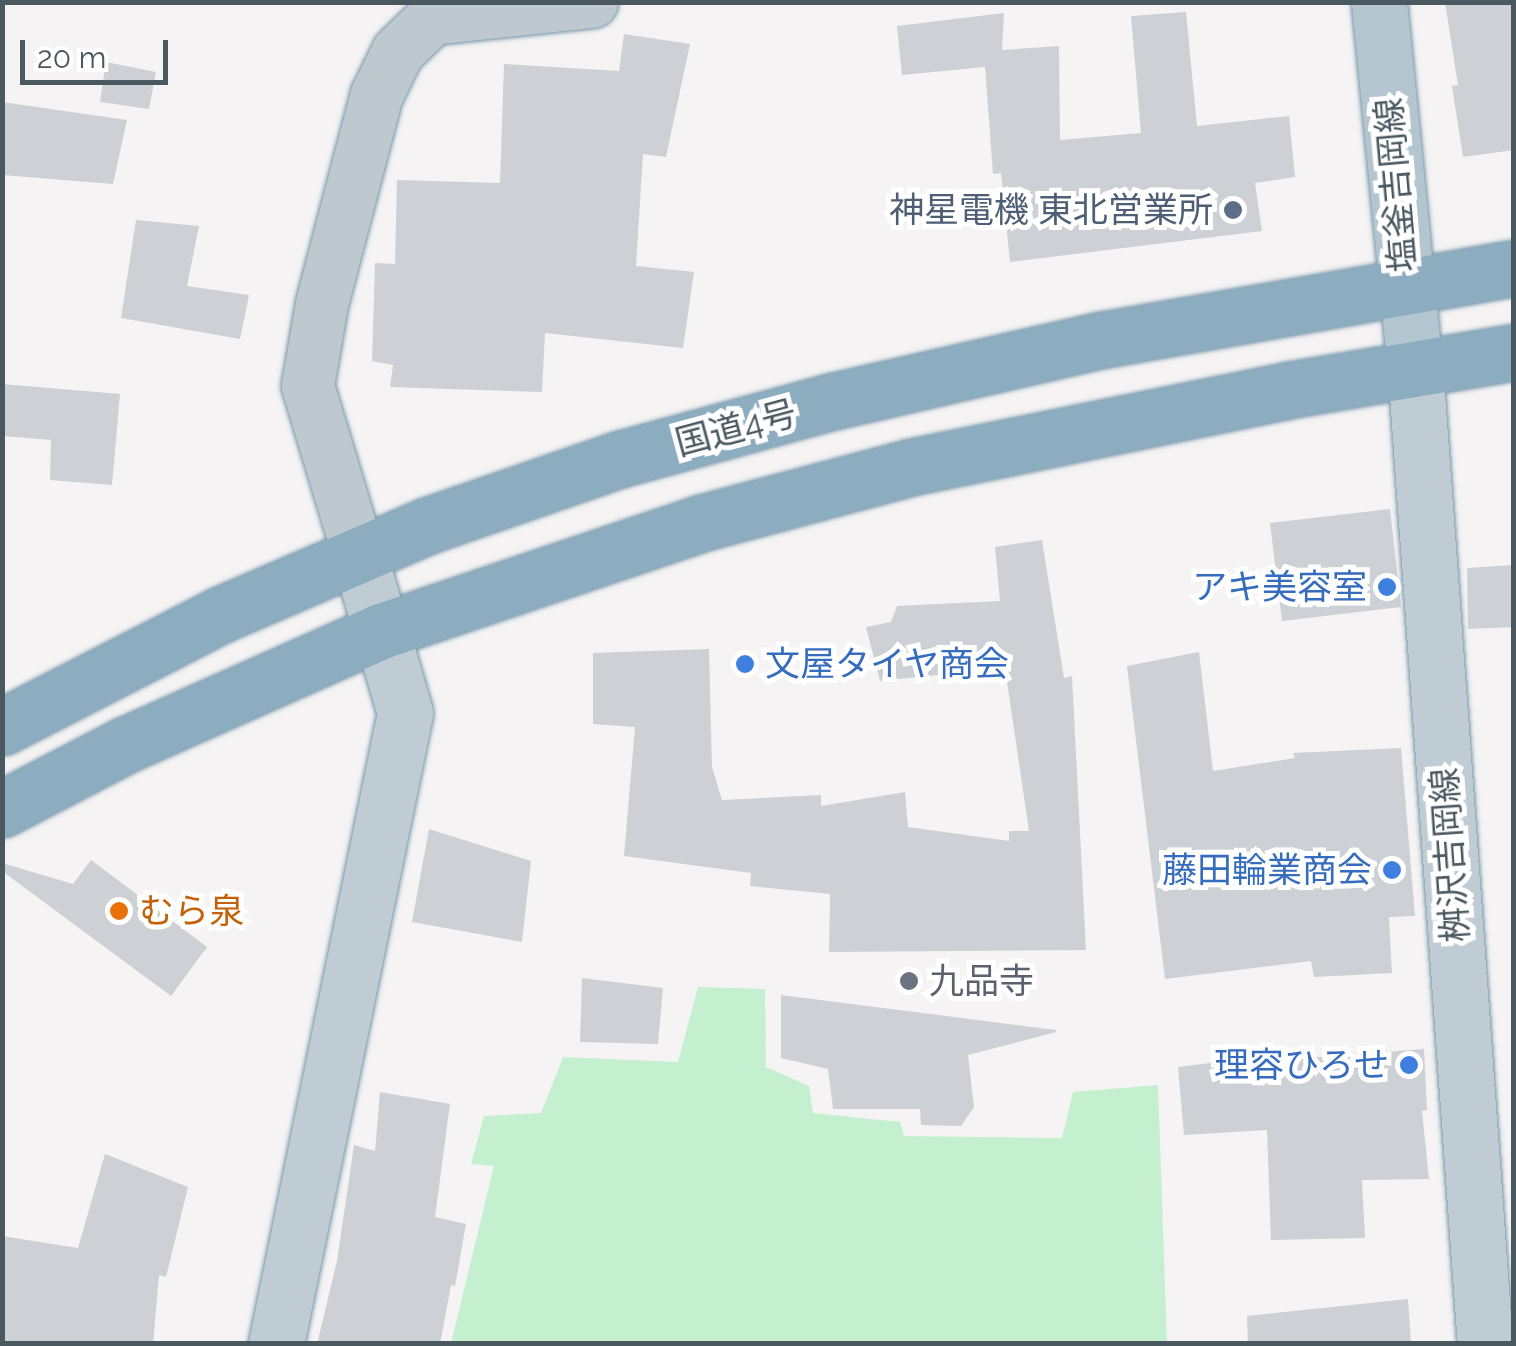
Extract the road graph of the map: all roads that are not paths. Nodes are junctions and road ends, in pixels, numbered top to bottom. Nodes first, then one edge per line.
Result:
1 (592, 2) edge
2 (1379, 2) edge
3 (1514, 268) edge
4 (1406, 287) junction
5 (1514, 352) edge
6 (1415, 366) junction
7 (359, 555) junction
8 (382, 631) junction
9 (2, 727) edge
10 (2, 809) edge
11 (276, 1344) edge
12 (1485, 1344) edge

1 - 7 street
2 - 4 main road, 塩釜吉岡線
3 - 4 highway, 国道4号
4 - 6 main road, 塩釜吉岡線
4 - 7 highway, 国道4号
5 - 6 highway
6 - 8 highway
6 - 12 main road, 桝沢吉岡線
7 - 8 main road
7 - 9 highway, 国道4号
8 - 10 highway
8 - 11 main road

